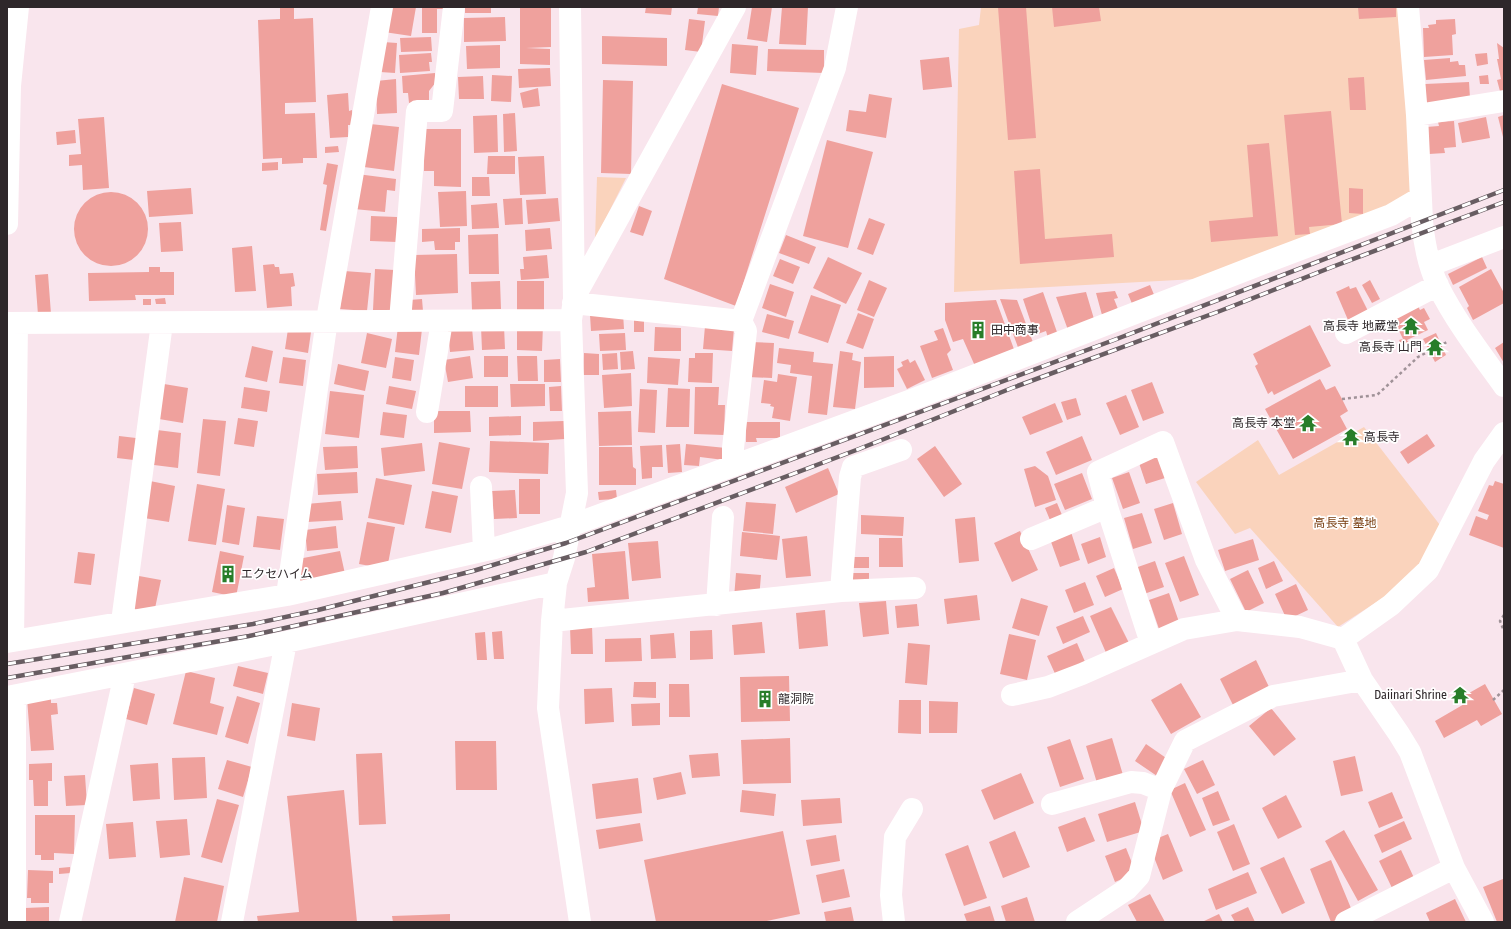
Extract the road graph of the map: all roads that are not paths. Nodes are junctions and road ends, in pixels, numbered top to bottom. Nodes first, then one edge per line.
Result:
1 (18, 7) edge
2 (382, 7) edge
3 (454, 7) edge
4 (570, 7) edge
5 (735, 7) edge
6 (847, 7) edge
7 (1408, 7) edge
8 (1504, 101) edge
9 (1417, 115) junction
10 (1420, 198) junction
11 (7, 224) edge
12 (1504, 237) edge
13 (1431, 265) junction
14 (1438, 285) junction
15 (573, 307) junction
16 (327, 320) junction
17 (400, 320) junction
18 (442, 321) junction
19 (741, 321) junction
20 (12, 323) edge
21 (162, 323) junction
22 (1346, 333) dead end
23 (1504, 386) edge
24 (427, 412) dead end
25 (1504, 433) edge
26 (901, 450) dead end
27 (733, 466) junction
28 (481, 487) dead end
29 (1107, 508) junction
30 (723, 517) dead end
31 (570, 526) junction
32 (1031, 539) dead end
33 (484, 550) junction
34 (556, 583) junction
35 (915, 588) dead end
36 (841, 591) junction
37 (287, 595) junction
38 (717, 605) junction
39 (1237, 620) junction
40 (552, 621) junction
41 (122, 622) junction
42 (1343, 639) junction
43 (10, 641) edge
44 (286, 642) junction
45 (1151, 643) junction
46 (125, 674) junction
47 (1362, 680) junction
48 (1012, 695) dead end
49 (11, 696) edge
50 (1161, 790) junction
51 (1052, 804) dead end
52 (912, 809) dead end
53 (1454, 868) junction
54 (15, 922) edge
55 (70, 922) edge
56 (232, 922) edge
57 (580, 922) edge
58 (894, 922) edge
59 (1077, 922) edge
60 (1346, 922) edge
61 (1483, 922) edge

1 - 11 street
2 - 16 street
3 - 17 street
4 - 15 street
5 - 15 street
6 - 19 street
7 - 9 street
8 - 9 street
9 - 10 street
10 - 13 street
10 - 27 street
12 - 13 street
13 - 14 street
14 - 22 street
14 - 23 street
15 - 18 street
15 - 19 street
15 - 31 street
16 - 17 street
16 - 21 street
16 - 37 street
17 - 18 street
18 - 24 street
19 - 27 street
20 - 21 street
20 - 43 street
21 - 41 street
25 - 42 street
26 - 36 street
27 - 31 street
28 - 33 street
29 - 32 street
29 - 39 street
29 - 45 street
30 - 38 street
31 - 33 street
31 - 34 street
33 - 37 street
34 - 40 street
34 - 44 street
35 - 36 street
36 - 38 street
37 - 41 street
38 - 40 street
39 - 42 street
39 - 45 street
40 - 57 street
41 - 43 street
42 - 47 street
44 - 46 street
44 - 56 street
45 - 48 street
46 - 49 street
46 - 55 street
47 - 50 street
47 - 53 street
49 - 54 street
50 - 51 street
50 - 59 street
52 - 58 street
53 - 60 street
53 - 61 street

